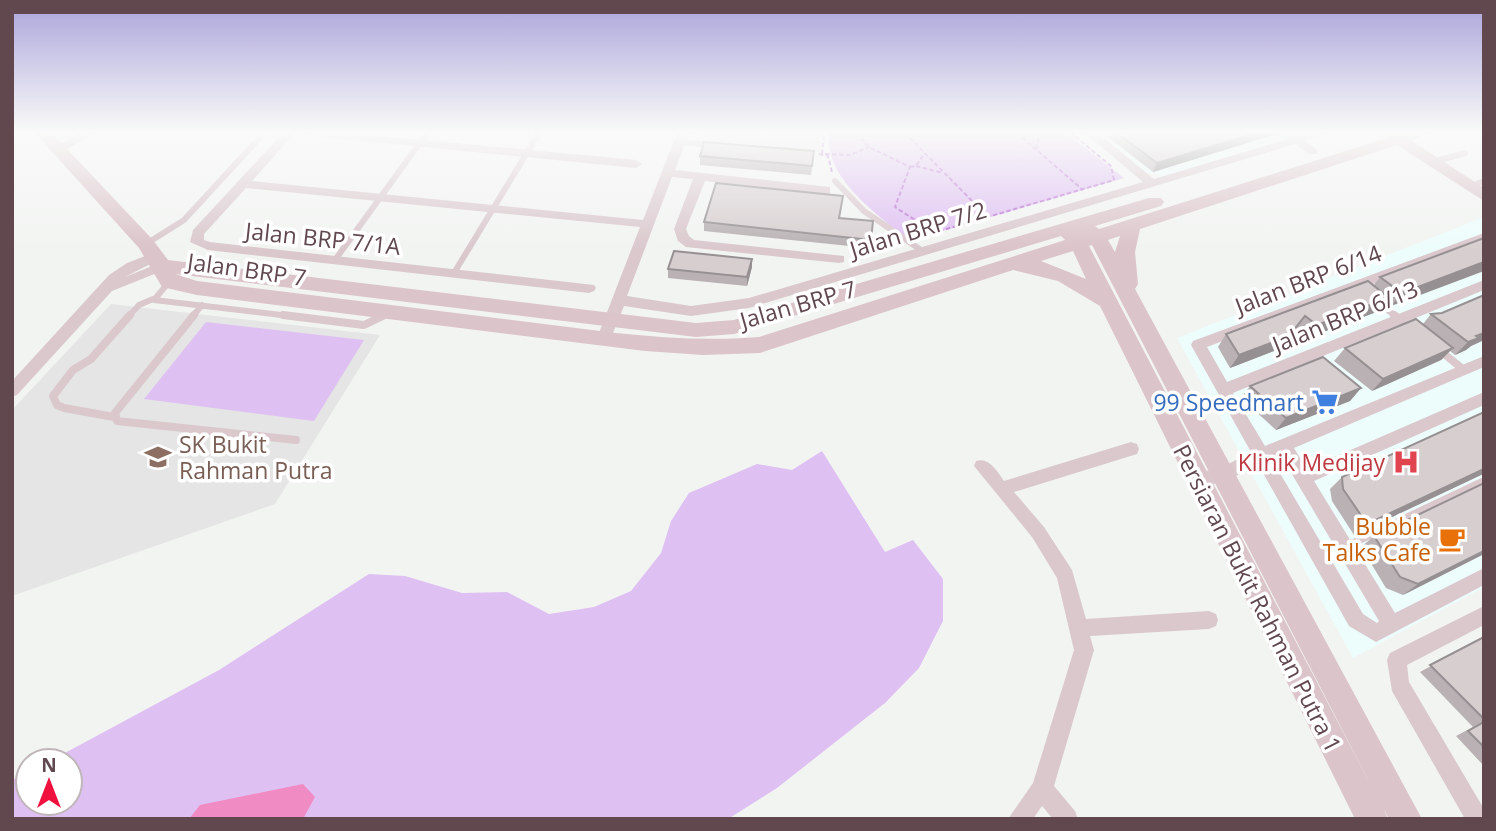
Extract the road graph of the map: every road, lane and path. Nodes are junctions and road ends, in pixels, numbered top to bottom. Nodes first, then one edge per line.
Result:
1 (80, 172) edge
2 (228, 172) edge
3 (253, 172) edge
4 (399, 172) edge
5 (516, 172) edge
6 (830, 172) edge
7 (910, 172) edge
8 (938, 172) edge
9 (1062, 172) edge
10 (1113, 172) edge
11 (1138, 172) edge
12 (1192, 172) edge
13 (1230, 172) edge
14 (1291, 172) edge
15 (1450, 172) edge
16 (668, 173) joint
17 (943, 173) joint
18 (700, 177) junction
19 (1152, 183) junction
20 (242, 184) junction
21 (831, 186) junction
22 (1479, 188) edge
23 (1083, 190) junction
24 (380, 198) junction
25 (493, 210) junction
26 (988, 218) junction
27 (648, 223) junction
28 (1132, 226) junction
29 (935, 233) junction
30 (1080, 234) junction
31 (1484, 237) edge
32 (906, 241) junction
33 (921, 250) junction
34 (839, 259) dead end
35 (335, 260) junction
36 (157, 262) junction
37 (1008, 265) junction
38 (454, 273) junction
39 (1355, 285) junction
40 (1484, 285) edge
41 (589, 288) dead end
42 (153, 299) junction
43 (1109, 303) junction
44 (202, 305) junction
45 (1134, 307) junction
46 (391, 312) junction
47 (611, 319) junction
48 (1404, 323) junction
49 (1431, 344) edge
50 (1484, 361) edge
51 (1464, 370) junction
52 (1224, 390) junction
53 (12, 391) edge
54 (1484, 398) edge
55 (114, 417) junction
56 (296, 440) dead end
57 (1284, 446) junction
58 (1130, 449) dead end
59 (1261, 455) junction
60 (982, 466) dead end
61 (1209, 477) junction
62 (1303, 478) junction
63 (1484, 481) edge
64 (1003, 488) junction
65 (1345, 547) junction
66 (1484, 576) edge
67 (1484, 615) edge
68 (1209, 620) dead end
69 (1081, 628) junction
70 (1384, 629) junction
71 (1042, 789) junction
72 (1391, 815) edge
73 (1019, 819) edge
74 (1067, 819) edge
75 (1478, 819) edge

1 - 36 main road
2 - 36 lane
3 - 20 street, Jalan BRP 7/1A
4 - 24 lane
5 - 25 lane
6 - 21 path
7 - 29 path
8 - 17 path
9 - 23 path
10 - 23 path
11 - 19 street
12 - 19 street, Jalan BRP 7/2
13 - 30 main road, Jalan BRP 7
14 - 28 main road, Jalan BRP 7
15 - 22 main road
16 - 18 street
16 - 27 street
17 - 26 path
18 - 21 street
18 - 34 street
19 - 33 street, Jalan BRP 7/2
20 - 24 street
20 - 35 street, Jalan BRP 7/1A
21 - 32 lane
23 - 26 path
24 - 25 street
24 - 35 lane
25 - 27 street
25 - 38 lane
26 - 29 path
27 - 47 street
28 - 30 main road, Jalan BRP 7
28 - 45 main road
29 - 32 path
30 - 37 main road, Jalan BRP 7
30 - 43 main road, Persiaran Bukit Rahman Putra 1
30 - 45 main road, Persiaran Bukit Rahman Putra 1
30 - 47 main road, Jalan BRP 7
31 - 39 street, Jalan BRP 6/14
32 - 33 lane
33 - 47 street, Jalan BRP 7/2
35 - 38 street, Jalan BRP 7/1A
36 - 42 lane
36 - 46 main road, Jalan BRP 7
36 - 47 main road, Jalan BRP 7
36 - 53 street
37 - 43 main road
37 - 47 main road, Jalan BRP 7
38 - 41 street, Jalan BRP 7/1A
39 - 48 lane
39 - 52 street, Jalan BRP 6/14
40 - 48 street, Jalan BRP 6/13
42 - 44 lane
42 - 55 lane
43 - 61 main road, Persiaran Bukit Rahman Putra 1
44 - 46 lane
44 - 55 lane
45 - 61 main road, Persiaran Bukit Rahman Putra 1
46 - 47 main road, Jalan BRP 7
48 - 52 street, Jalan BRP 6/13
49 - 51 lane
50 - 51 street
51 - 57 street
52 - 59 street
54 - 62 street
55 - 56 lane
57 - 59 street
57 - 62 street
58 - 64 street
59 - 61 street
59 - 70 street
60 - 64 street
61 - 72 main road, Persiaran Bukit Rahman Putra 1
62 - 65 street
63 - 65 lane
64 - 69 street
65 - 70 street
66 - 70 street
67 - 75 street
68 - 69 street
69 - 71 street
71 - 73 street
71 - 74 street

